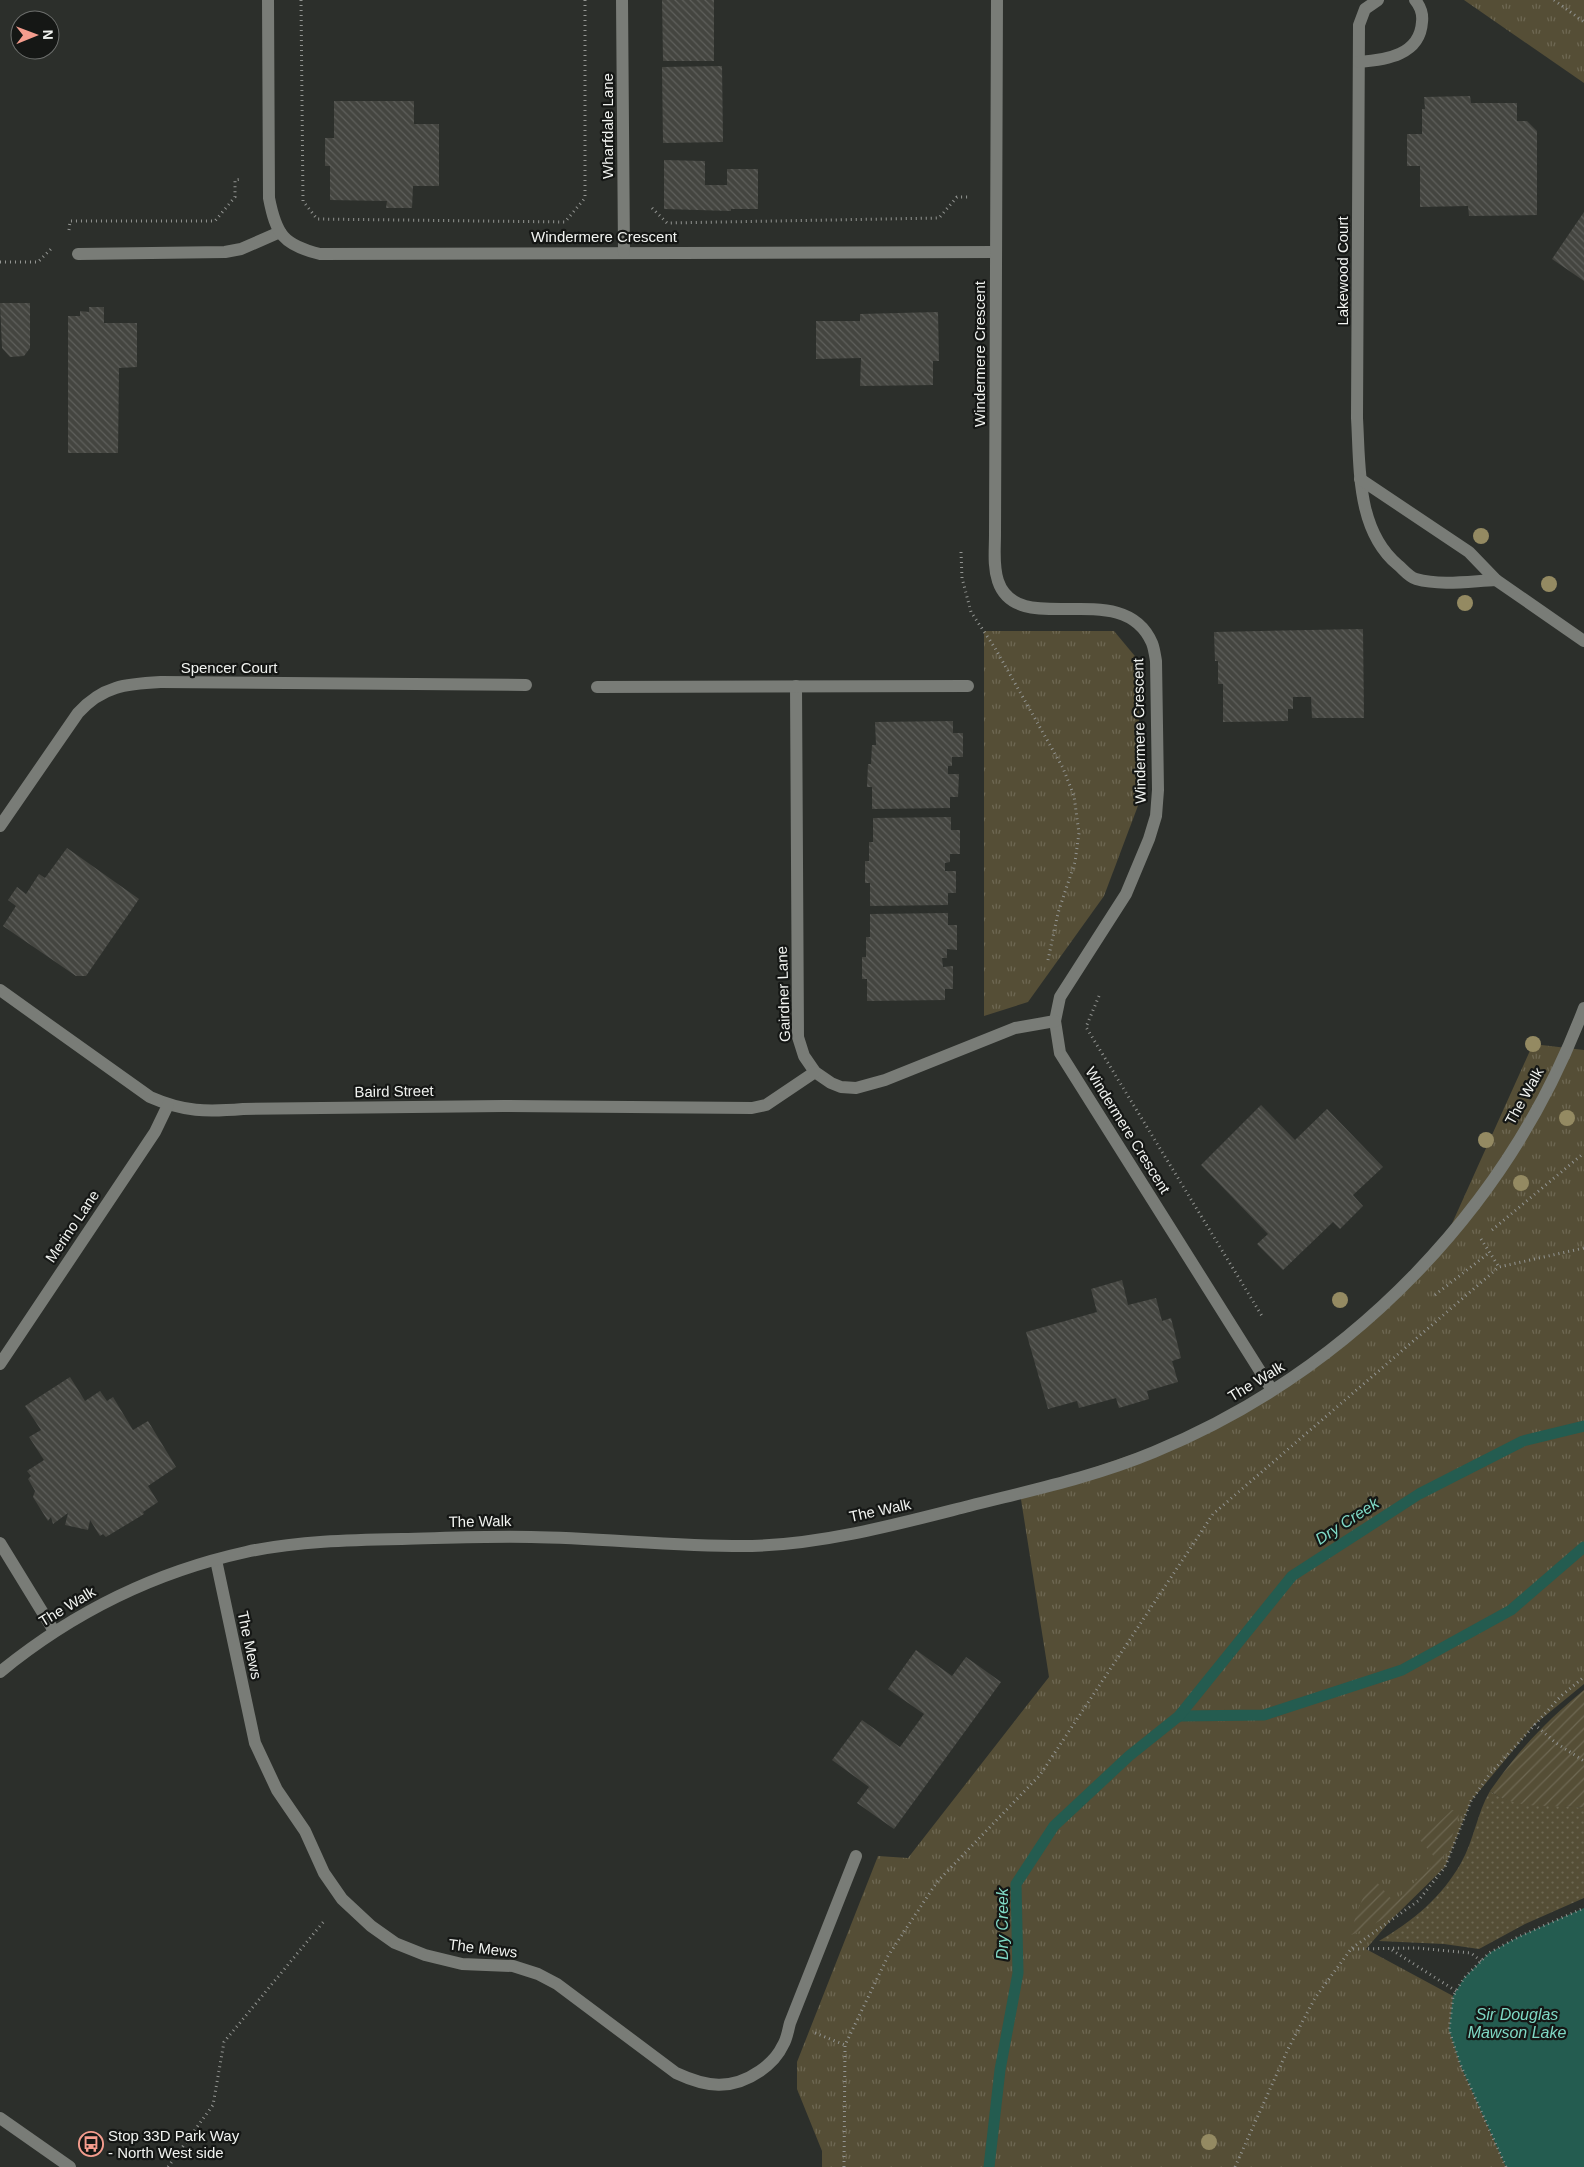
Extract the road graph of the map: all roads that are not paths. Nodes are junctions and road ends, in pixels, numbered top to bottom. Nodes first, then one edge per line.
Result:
1 (268, 0) edge
2 (622, 0) edge
3 (997, 0) edge
4 (1378, 0) edge
5 (1415, 0) edge
6 (1359, 62) junction
7 (280, 232) junction
8 (624, 252) junction
9 (996, 252) junction
10 (78, 254) dead end
11 (1360, 479) junction
12 (1496, 580) junction
13 (1584, 641) edge
14 (526, 685) dead end
15 (597, 686) dead end
16 (796, 686) junction
17 (968, 686) dead end
18 (0, 826) edge
19 (0, 990) edge
20 (1584, 1009) edge
21 (1055, 1021) junction
22 (815, 1072) junction
23 (168, 1106) junction
24 (0, 1364) edge
25 (1272, 1390) junction
26 (0, 1543) edge
27 (216, 1560) junction
28 (54, 1631) junction
29 (0, 1672) edge
30 (856, 1856) dead end
31 (0, 2118) edge
32 (70, 2167) edge

1 - 7 street, Windermere Crescent
2 - 8 street, Wharfdale Lane
3 - 9 street, Windermere Crescent
4 - 6 street, Lakewood Court
5 - 6 street
6 - 11 street, Lakewood Court
7 - 8 street, Windermere Crescent
7 - 10 street
8 - 9 street, Windermere Crescent
9 - 21 street, Windermere Crescent
11 - 12 street
11 - 12 street, Lakewood Court
12 - 13 street
14 - 18 street, Spencer Court
15 - 16 street
16 - 17 street
16 - 22 street, Gairdner Lane
19 - 23 street, Baird Street
20 - 25 street, The Walk
21 - 22 street, Gairdner Lane
21 - 25 street, Windermere Crescent
22 - 23 street, Baird Street
23 - 24 street, Merino Lane
25 - 27 street, The Walk
26 - 28 street
27 - 28 street, The Walk
27 - 30 street, The Mews
28 - 29 street, The Walk
31 - 32 street

